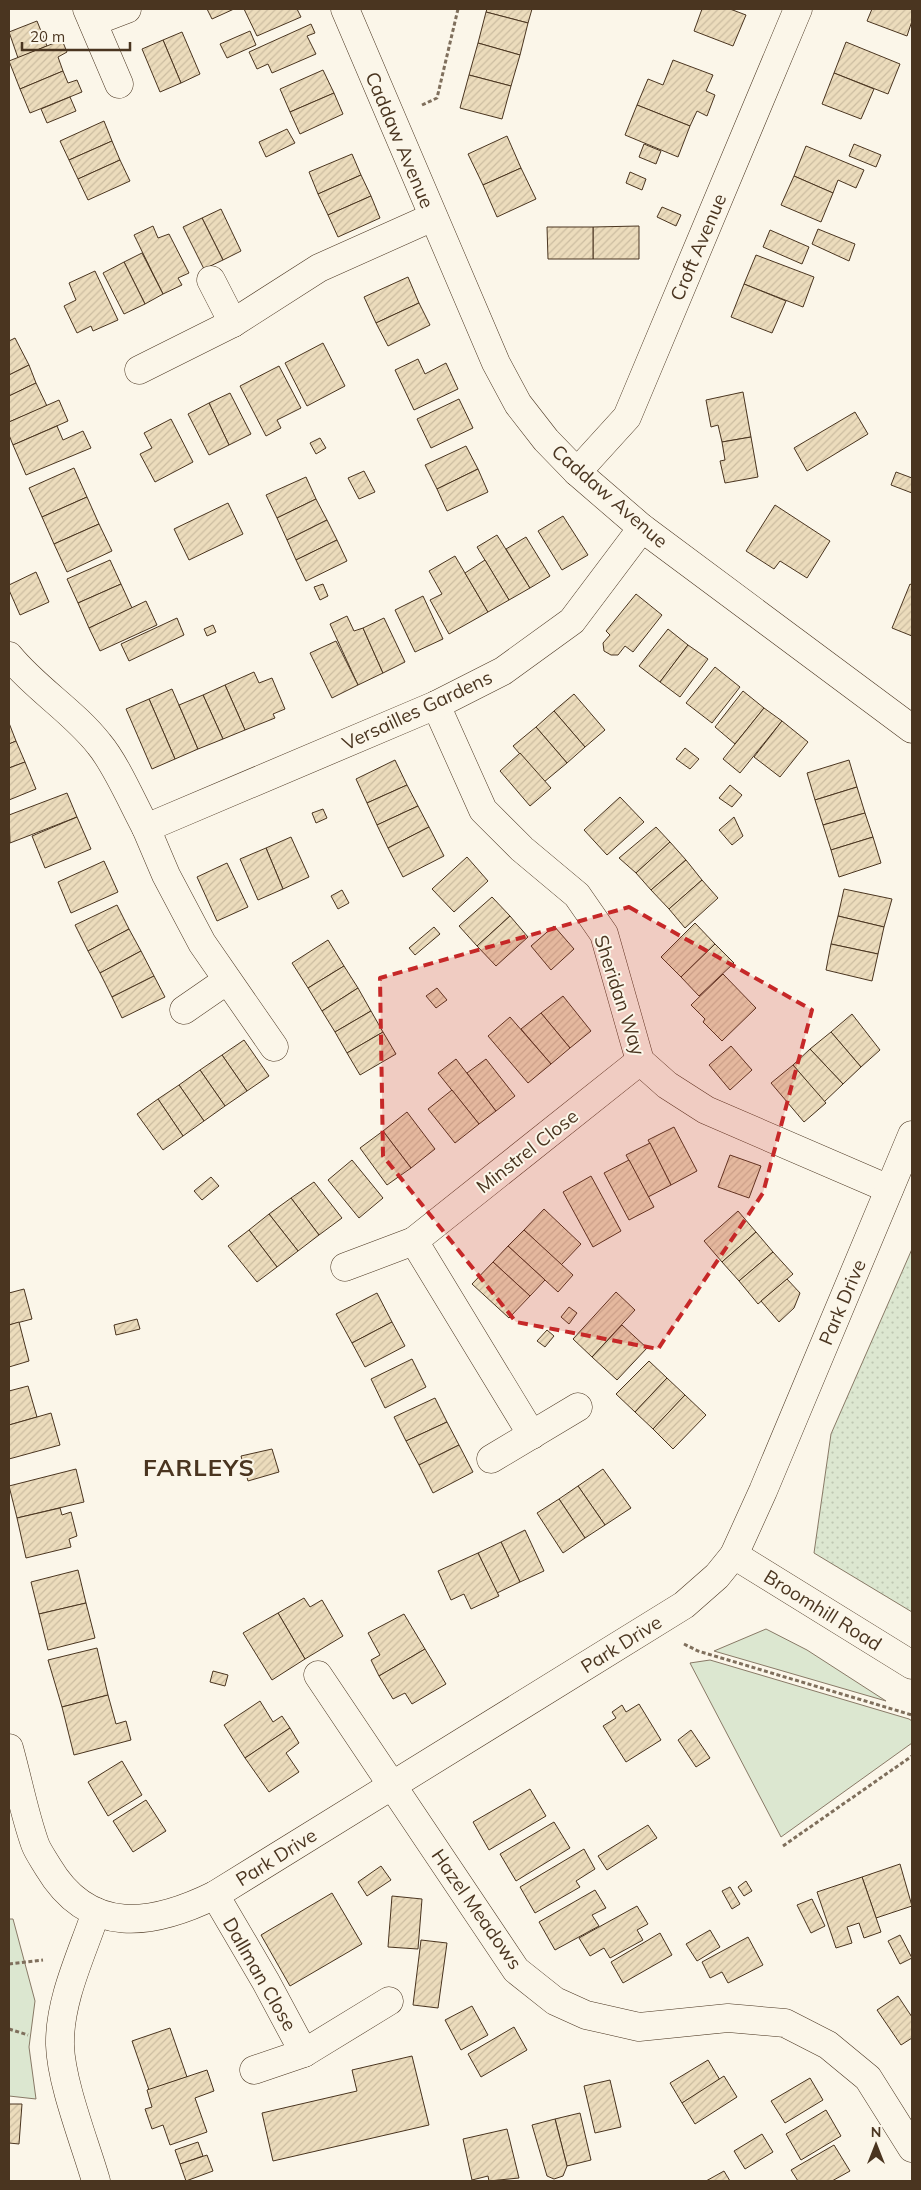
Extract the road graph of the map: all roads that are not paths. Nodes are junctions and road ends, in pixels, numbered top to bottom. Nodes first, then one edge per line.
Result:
1 (127, 9) edge
2 (345, 9) edge
3 (798, 9) edge
4 (90, 16) edge
5 (119, 84) dead end
6 (433, 217) junction
7 (211, 280) dead end
8 (233, 323) junction
9 (139, 370) dead end
10 (576, 472) junction
11 (642, 528) junction
12 (9, 656) edge
13 (436, 705) junction
14 (912, 729) edge
15 (146, 828) junction
16 (226, 981) junction
17 (184, 1010) dead end
18 (274, 1047) dead end
19 (640, 1061) junction
20 (912, 1134) edge
21 (890, 1189) junction
22 (414, 1240) junction
23 (345, 1267) dead end
24 (578, 1407) dead end
25 (532, 1435) junction
26 (491, 1460) dead end
27 (734, 1554) junction
28 (912, 1665) edge
29 (318, 1675) dead end
30 (9, 1748) edge
31 (392, 1785) junction
32 (215, 1895) junction
33 (96, 1912) junction
34 (389, 2002) dead end
35 (304, 2053) junction
36 (254, 2070) dead end
37 (912, 2148) edge
38 (96, 2181) edge

1 - 4 street
2 - 6 street, Caddaw Avenue
3 - 10 street, Croft Avenue
4 - 5 street
6 - 8 street
6 - 10 street, Caddaw Avenue
7 - 8 street
8 - 9 street
10 - 11 street, Caddaw Avenue
11 - 13 street, Versailles Gardens
11 - 14 street, Caddaw Avenue
12 - 15 street
13 - 15 street, Versailles Gardens
13 - 19 street, Sheridan Way
15 - 16 street
16 - 17 street
16 - 18 street
19 - 21 street, Sheridan Way
19 - 22 street, Minstrel Close
20 - 21 street, Park Drive
21 - 27 street, Park Drive
22 - 23 street, Minstrel Close
22 - 25 street
24 - 25 street
25 - 26 street
27 - 28 street, Broomhill Road
27 - 31 street, Park Drive
29 - 31 street, Hazel Meadows
30 - 33 street, Park Drive
31 - 32 street, Park Drive
31 - 37 street, Hazel Meadows
32 - 33 street, Park Drive
32 - 35 street, Dallman Close
33 - 38 street
34 - 35 street, Dallman Close
35 - 36 street, Dallman Close

